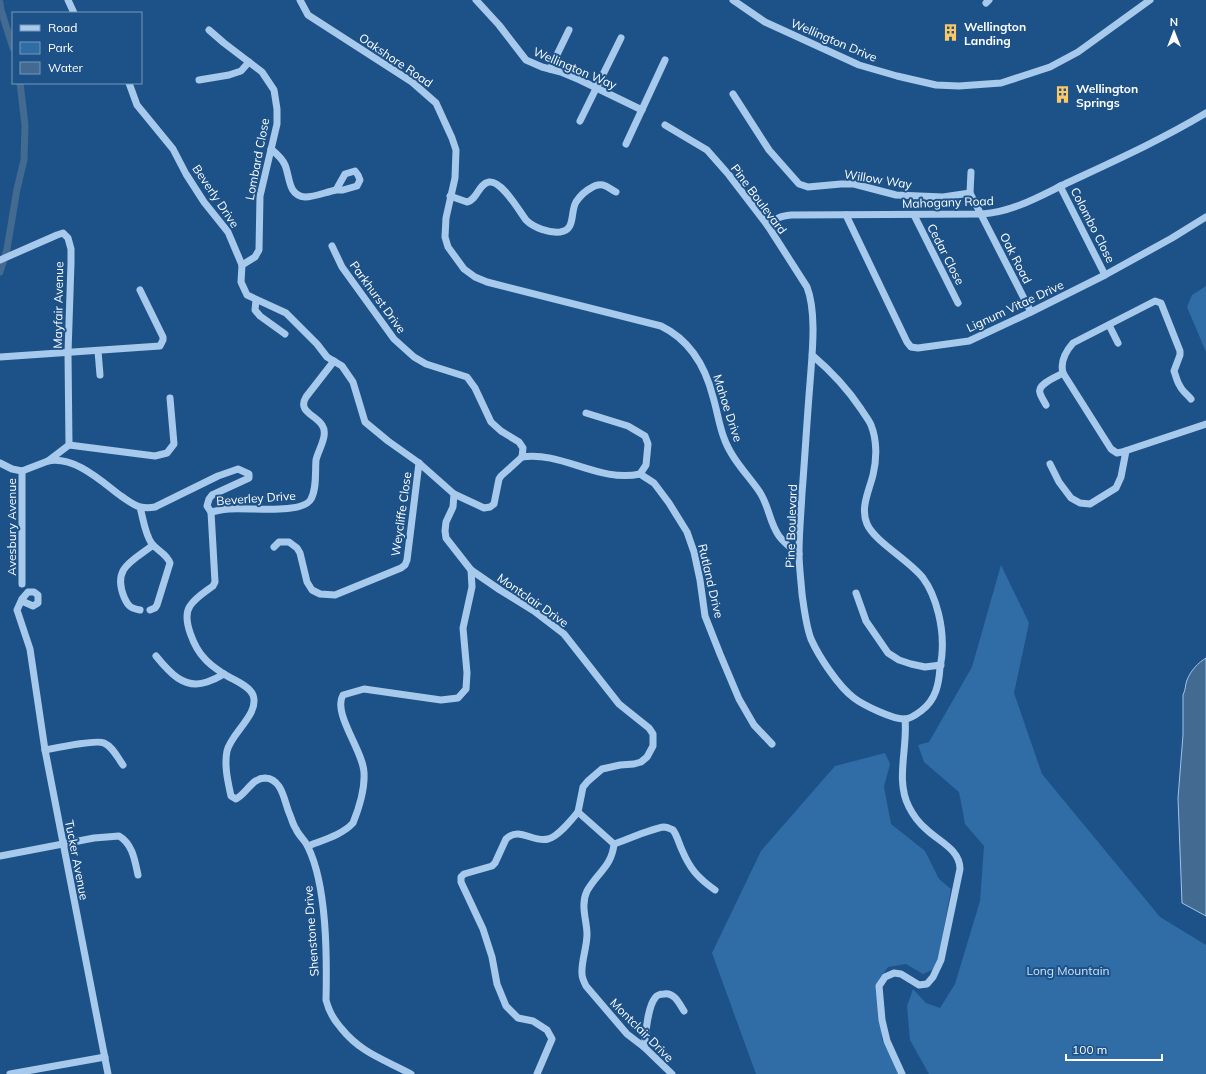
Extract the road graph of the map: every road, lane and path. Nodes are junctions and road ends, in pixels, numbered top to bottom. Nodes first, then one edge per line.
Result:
1 (68, 0) edge
2 (300, 0) edge
3 (476, 0) edge
4 (733, 0) edge
5 (1150, 0) edge
6 (741, 2) edge
7 (74, 12) edge
8 (209, 30) dead end
9 (569, 30) dead end
10 (621, 38) dead end
11 (665, 60) dead end
12 (249, 62) junction
13 (550, 69) junction
14 (199, 80) dead end
15 (129, 84) edge
16 (597, 88) junction
17 (733, 94) dead end
18 (642, 110) junction
19 (1206, 113) edge
20 (580, 121) dead end
21 (665, 125) dead end
22 (626, 144) dead end
23 (271, 149) junction
24 (971, 172) dead end
25 (1060, 186) junction
26 (336, 190) dead end
27 (616, 192) dead end
28 (970, 193) junction
29 (450, 196) junction
30 (846, 214) junction
31 (982, 214) junction
32 (914, 215) junction
33 (1206, 217) edge
34 (768, 226) junction
35 (332, 246) dead end
36 (1, 261) edge
37 (242, 265) junction
38 (1105, 274) junction
39 (140, 290) dead end
40 (555, 299) joint
41 (256, 300) junction
42 (958, 303) dead end
43 (1031, 312) junction
44 (1109, 324) junction
45 (285, 334) dead end
46 (1118, 343) dead end
47 (98, 351) junction
48 (68, 353) junction
49 (812, 355) junction
50 (0, 357) edge
51 (334, 360) junction
52 (1063, 373) junction
53 (100, 375) dead end
54 (170, 398) dead end
55 (1191, 399) dead end
56 (1046, 405) dead end
57 (586, 413) dead end
58 (1206, 424) edge
59 (69, 445) junction
60 (1126, 451) junction
61 (522, 457) junction
62 (48, 461) junction
63 (0, 463) edge
64 (419, 463) junction
65 (1050, 464) dead end
66 (22, 471) junction
67 (640, 474) junction
68 (454, 494) junction
69 (140, 507) junction
70 (211, 512) junction
71 (153, 545) junction
72 (274, 547) dead end
73 (799, 554) junction
74 (471, 570) junction
75 (22, 584) dead end
76 (856, 593) dead end
77 (22, 599) dead end
78 (140, 610) dead end
79 (150, 610) dead end
80 (156, 656) dead end
81 (940, 664) junction
82 (224, 674) junction
83 (905, 719) junction
84 (772, 744) dead end
85 (45, 750) junction
86 (123, 765) dead end
87 (578, 812) junction
88 (614, 844) junction
89 (62, 845) junction
90 (308, 846) junction
91 (0, 856) edge
92 (138, 875) dead end
93 (715, 890) dead end
94 (684, 1011) dead end
95 (644, 1047) junction
96 (105, 1057) junction
97 (10, 1074) edge
98 (108, 1074) edge
99 (411, 1074) edge
100 (537, 1074) edge
101 (672, 1074) edge
102 (902, 1074) edge

1 - 7 street
2 - 29 street, Oakshore Road
3 - 13 street, Wellington Way
4 - 6 street, Wellington Drive
5 - 6 street, Wellington Drive
8 - 12 street, Lombard Close
9 - 13 street
10 - 16 street
11 - 18 street
12 - 14 street
12 - 23 street, Lombard Close
13 - 16 street, Wellington Way
15 - 37 street, Beverly Drive
16 - 18 street, Wellington Way
16 - 20 street
17 - 28 street, Willow Way
18 - 22 street
19 - 25 street, Mahogany Road
21 - 34 street, Pine Boulevard
23 - 26 street
23 - 37 street, Lombard Close
24 - 28 street
25 - 31 street, Mahogany Road
25 - 38 street, Colombo Close
27 - 29 street
28 - 31 street
29 - 40 street, Oakshore Road
30 - 32 street, Mahogany Road
30 - 34 street, Mahogany Road
30 - 43 street, Lignum Vitae Drive
31 - 32 street, Mahogany Road
31 - 43 street, Oak Road
32 - 42 street, Cedar Close
33 - 38 street, Lignum Vitae Drive
34 - 49 street, Pine Boulevard
35 - 61 street, Parkhurst Drive
36 - 48 street, Mayfair Avenue
37 - 41 street, Beverly Drive
38 - 43 street, Lignum Vitae Drive
39 - 47 street
40 - 73 street, Mahoe Drive
41 - 45 street
41 - 51 street, Beverly Drive
44 - 46 street
44 - 52 street
44 - 55 street
47 - 48 street
47 - 53 street
48 - 50 street
48 - 59 street, Mayfair Avenue
49 - 73 street, Pine Boulevard
49 - 81 street
51 - 64 street
51 - 70 street, Beverley Drive
52 - 56 street
52 - 60 street
54 - 59 street
57 - 67 street
58 - 60 street
59 - 62 street
60 - 65 street
61 - 67 street
61 - 68 street
62 - 66 street
62 - 69 street
63 - 66 street
64 - 68 street
64 - 72 street, Weycliffe Close
66 - 75 street, Avesbury Avenue
67 - 84 street, Rutland Drive
68 - 74 street, Montclair Drive
69 - 70 street, Beverley Drive
69 - 71 street
70 - 82 street, Shenstone Drive
71 - 78 street
71 - 79 street
73 - 83 street, Pine Boulevard
74 - 87 street, Montclair Drive
74 - 90 street
76 - 81 street
77 - 85 street, Tucker Avenue
80 - 82 street
81 - 83 street
82 - 90 street, Shenstone Drive
83 - 102 street
85 - 86 street
85 - 89 street, Tucker Avenue
87 - 88 street
87 - 100 street
88 - 93 street
88 - 95 street, Montclair Drive
89 - 91 street
89 - 92 street
89 - 96 street, Tucker Avenue
90 - 99 street, Shenstone Drive
94 - 95 street
95 - 101 street, Montclair Drive
96 - 97 street
96 - 98 street, Tucker Avenue

